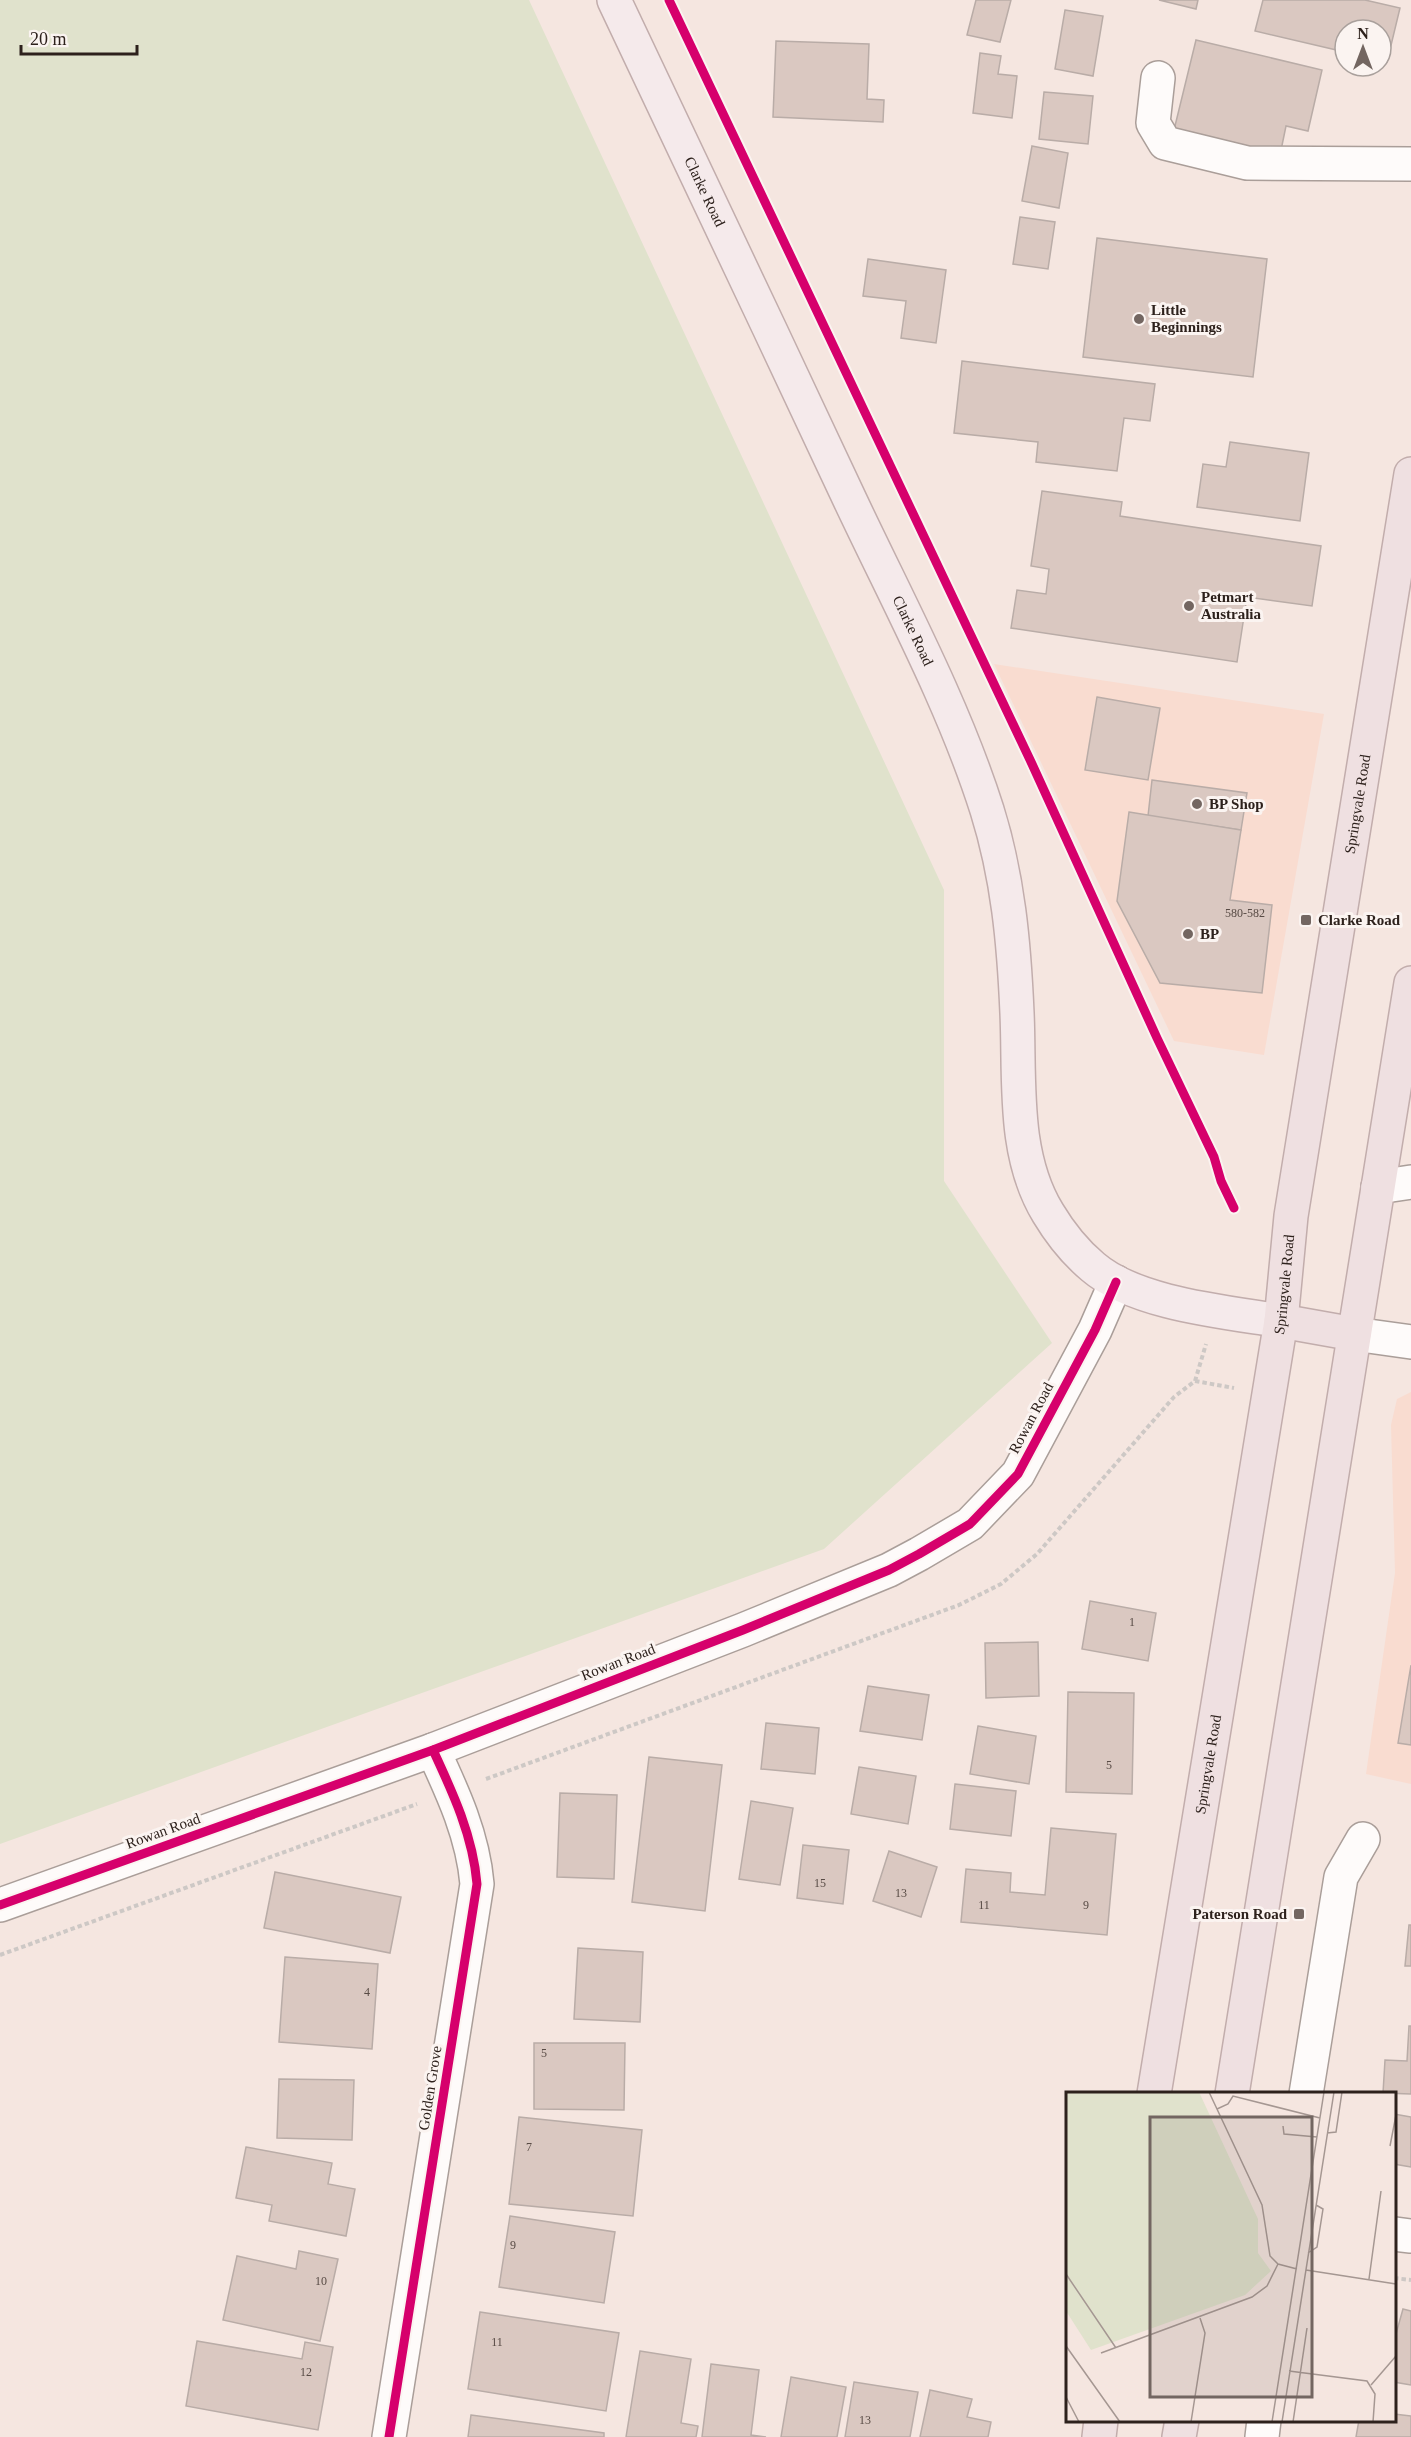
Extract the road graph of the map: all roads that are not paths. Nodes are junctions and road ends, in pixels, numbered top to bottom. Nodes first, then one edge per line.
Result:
1 (615, 0) edge
2 (1158, 78) dead end
3 (1411, 164) edge
4 (1411, 474) edge
5 (1411, 983) edge
6 (1411, 1182) edge
7 (1378, 1187) junction
8 (1116, 1282) junction
9 (1281, 1321) junction
10 (1354, 1334) junction
11 (1411, 1342) edge
12 (433, 1750) junction
13 (1363, 1839) dead end
14 (0, 1905) edge
15 (1154, 2092) edge
16 (1232, 2092) edge
17 (1306, 2092) edge
18 (1396, 2234) edge
19 (1411, 2236) edge
20 (1101, 2422) edge
21 (1182, 2422) edge
22 (1264, 2422) edge
23 (389, 2437) edge
24 (1099, 2437) edge
25 (1179, 2437) edge
26 (1262, 2437) edge

1 - 8 main road, Clarke Road
2 - 3 street
4 - 9 highway, Springvale Road
5 - 7 highway
6 - 7 street
7 - 10 highway
8 - 9 main road, Clarke Road
8 - 12 street, Rowan Road
9 - 10 highway, Clarke Road
9 - 15 highway, Springvale Road
10 - 11 street
10 - 16 highway
12 - 14 street, Rowan Road
12 - 23 street, Golden Grove
13 - 17 street
18 - 19 street
20 - 24 highway
21 - 25 highway
22 - 26 street

